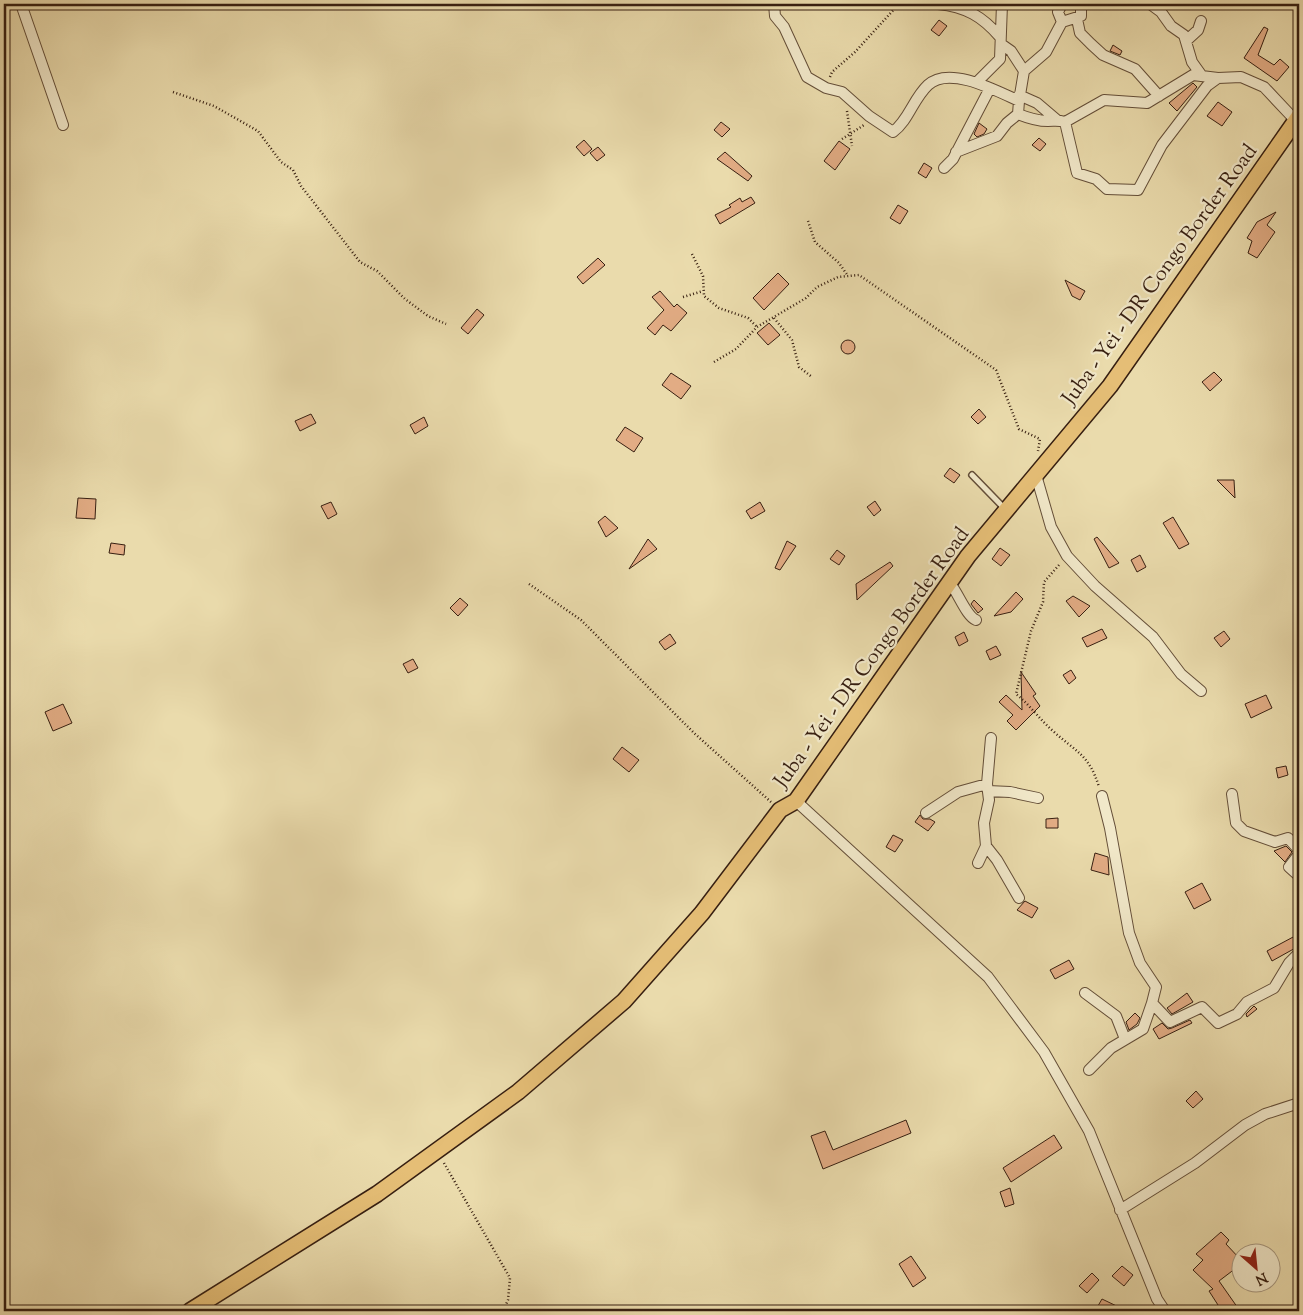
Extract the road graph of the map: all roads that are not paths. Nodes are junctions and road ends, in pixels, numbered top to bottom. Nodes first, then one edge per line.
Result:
1 (21, 4) edge
2 (774, 4) edge
3 (938, 4) edge
4 (1002, 4) edge
5 (1062, 4) edge
6 (1081, 4) edge
7 (1150, 4) edge
8 (1077, 19) junction
9 (1202, 21) dead end
10 (1062, 22) junction
11 (1001, 41) junction
12 (1186, 41) junction
13 (1024, 71) junction
14 (1202, 76) junction
15 (1218, 78) junction
16 (977, 82) junction
17 (990, 88) junction
18 (1159, 96) junction
19 (1019, 98) junction
20 (1018, 114) junction
21 (1298, 119) edge
22 (1061, 121) junction
23 (63, 125) dead end
24 (956, 152) junction
25 (944, 168) dead end
26 (972, 475) dead end
27 (1036, 475) junction
28 (1006, 510) junction
29 (949, 582) junction
30 (976, 620) dead end
31 (1201, 692) dead end
32 (991, 738) dead end
33 (987, 788) junction
34 (1232, 794) dead end
35 (1102, 796) road end
36 (1038, 798) dead end
37 (796, 801) junction
38 (926, 813) dead end
39 (986, 846) junction
40 (1299, 850) edge
41 (1299, 854) edge
42 (978, 863) dead end
43 (1299, 876) edge
44 (1019, 898) dead end
45 (1299, 954) edge
46 (1085, 993) dead end
47 (1152, 1002) junction
48 (1125, 1039) junction
49 (1089, 1070) dead end
50 (1299, 1103) edge
51 (1120, 1210) junction
52 (190, 1311) edge
53 (1165, 1311) edge

1 - 23 street
2 - 16 street
3 - 11 street
4 - 11 street
5 - 10 street
6 - 8 street
7 - 12 street
8 - 10 street
8 - 18 street
9 - 12 street
10 - 13 street
11 - 13 street
11 - 16 street
12 - 14 street
13 - 19 street
14 - 15 street
14 - 18 street
15 - 21 street
15 - 22 street
16 - 17 street
17 - 19 street
17 - 24 street
18 - 22 street
19 - 20 street
19 - 22 street
20 - 22 street
20 - 24 street
21 - 27 main road, Juba - Yei - DR Congo Border Road
24 - 25 street
26 - 28 lane
27 - 28 main road, Juba - Yei - DR Congo Border Road
27 - 31 street
28 - 29 main road, Juba - Yei - DR Congo Border Road
29 - 30 street
29 - 37 main road, Juba - Yei - DR Congo Border Road
32 - 33 street
33 - 36 street
33 - 38 street
33 - 39 street
34 - 40 street
35 - 47 street
37 - 51 street
37 - 52 main road, Juba - Yei - DR Congo Border Road
39 - 42 street
39 - 44 street
41 - 43 street
45 - 47 street
46 - 48 street
47 - 48 street
48 - 49 street
50 - 51 street
51 - 53 street

